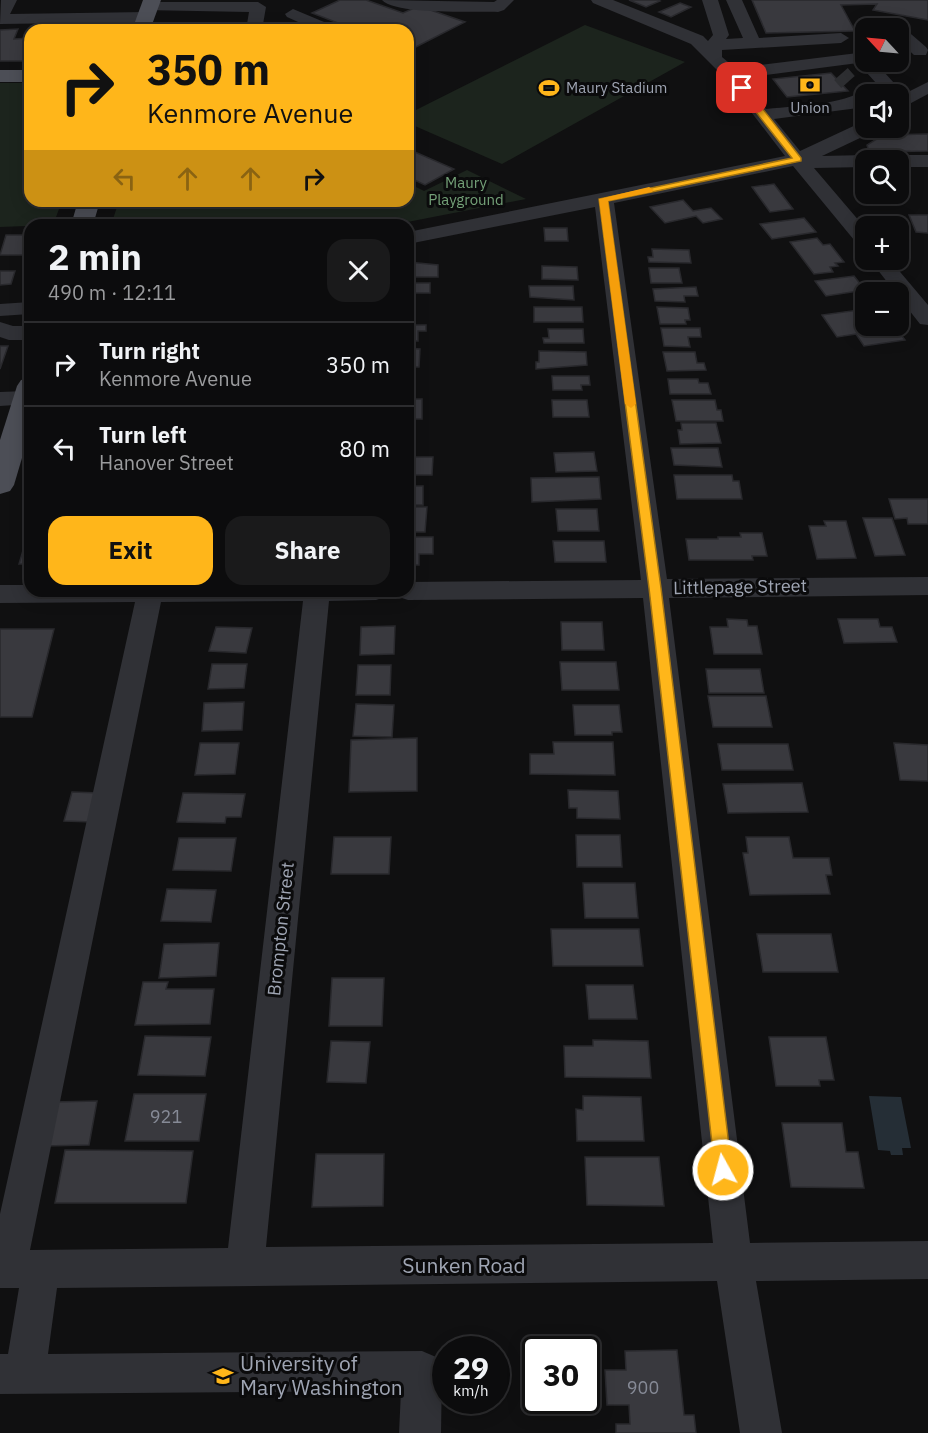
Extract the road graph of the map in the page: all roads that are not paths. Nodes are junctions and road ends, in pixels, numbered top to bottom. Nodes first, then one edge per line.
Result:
1 (9, 0) edge
2 (390, 0) edge
3 (506, 0) edge
4 (599, 0) edge
5 (710, 0) edge
6 (734, 0) edge
7 (147, 14) edge
8 (293, 15) edge
9 (255, 24) edge
10 (315, 24) edge
11 (918, 29) dead end
12 (909, 30) edge
13 (909, 39) edge
14 (753, 42) junction
15 (855, 50) tunnel mouth
16 (924, 51) edge
17 (713, 52) junction
18 (909, 53) edge
19 (855, 64) edge
20 (839, 72) junction
21 (875, 72) tunnel mouth
22 (731, 74) junction
23 (0, 76) edge
24 (24, 76) edge
25 (884, 84) edge
26 (855, 87) tunnel mouth
27 (928, 87) edge
28 (909, 98) edge
29 (855, 102) edge
30 (762, 115) junction
31 (855, 133) edge
32 (798, 160) junction
33 (909, 161) edge
34 (928, 161) edge
35 (855, 162) edge
36 (603, 199) junction
37 (855, 229) edge
38 (414, 237) edge
39 (889, 270) edge
40 (24, 308) edge
41 (0, 310) edge
42 (924, 310) edge
43 (0, 328) edge
44 (24, 333) edge
45 (19, 394) edge
46 (0, 485) edge
47 (928, 586) edge
48 (655, 588) junction
49 (414, 591) edge
50 (0, 594) edge
51 (24, 594) edge
52 (149, 597) edge
53 (316, 597) edge
54 (928, 1260) edge
55 (734, 1264) junction
56 (245, 1267) junction
57 (16, 1269) edge
58 (13, 1374) edge
59 (420, 1433) edge
60 (761, 1433) edge

1 - 7 street
2 - 3 street
4 - 17 street
5 - 17 street
6 - 14 street
7 - 9 street
8 - 10 street
11 - 12 street
13 - 16 street
14 - 15 street
14 - 17 street
16 - 18 street
17 - 22 street
19 - 20 street
20 - 22 street
20 - 26 street
21 - 25 street
22 - 30 street
23 - 24 main road
27 - 28 street
29 - 30 street
30 - 32 street
31 - 32 street
32 - 35 street
32 - 36 street
32 - 37 street
33 - 34 street
36 - 38 street
36 - 48 street
39 - 42 street
40 - 41 street
43 - 44 street
45 - 46 main road
47 - 48 street, Littlepage Street
48 - 49 street, Littlepage Street
48 - 55 street
50 - 51 street
52 - 57 street
53 - 56 street, Brompton Street
54 - 55 street, Sunken Road
55 - 56 street, Sunken Road
55 - 60 street
56 - 57 street, Sunken Road
57 - 58 street
58 - 59 street

